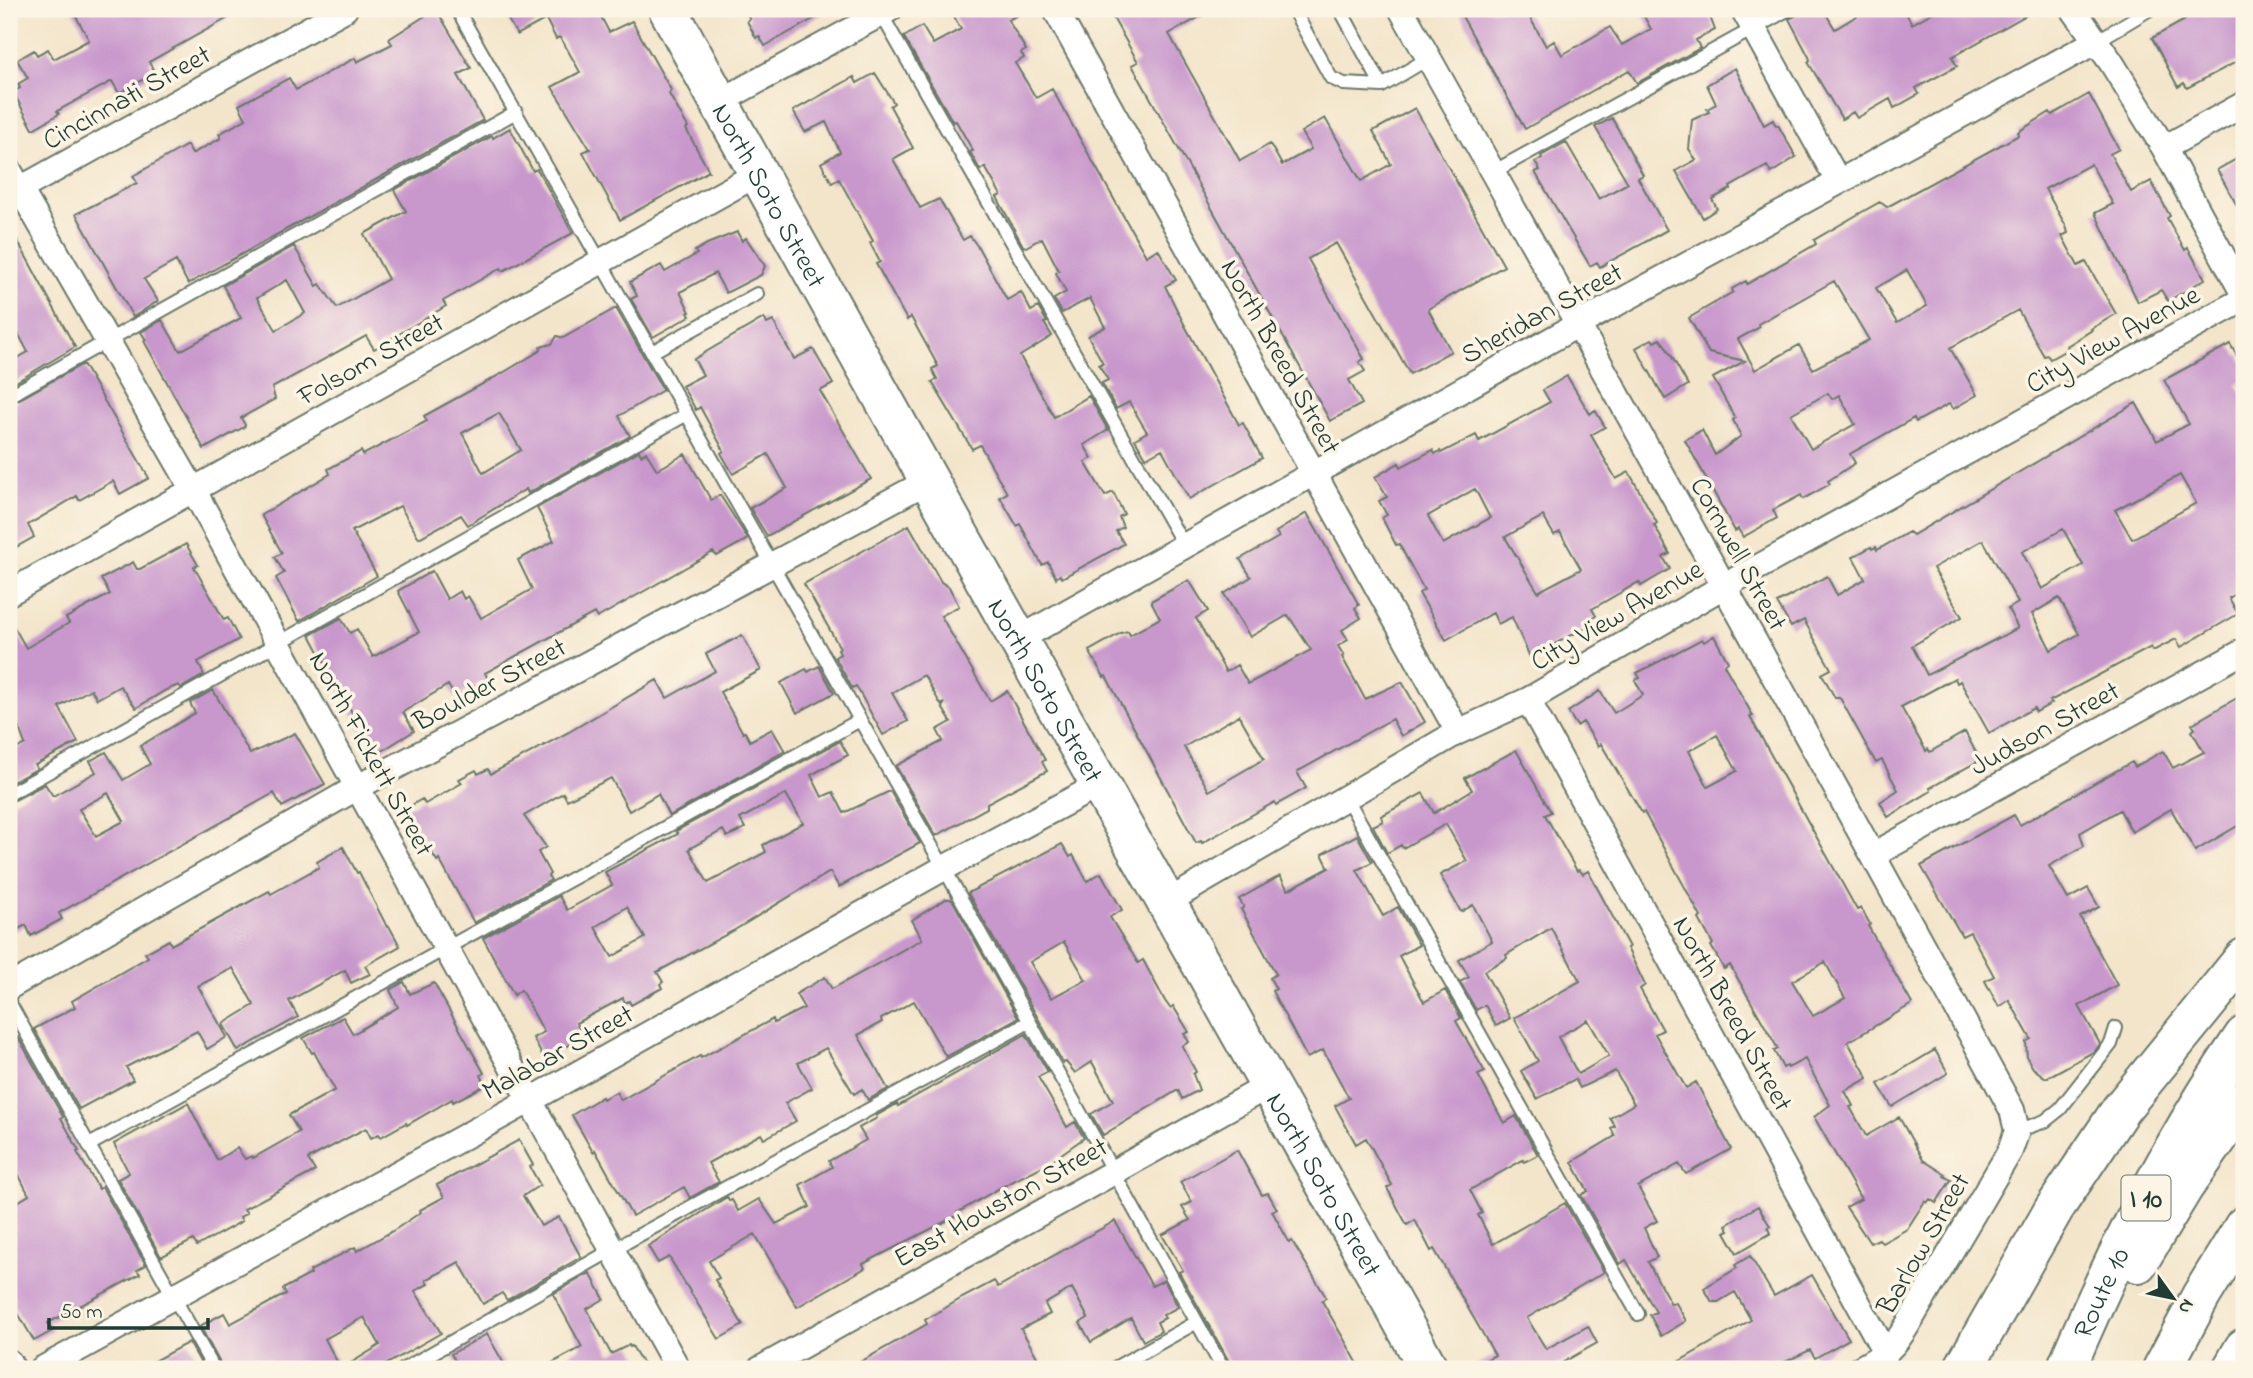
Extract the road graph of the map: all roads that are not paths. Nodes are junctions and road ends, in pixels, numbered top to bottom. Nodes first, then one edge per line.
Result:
1 (345, 9) edge
2 (457, 9) edge
3 (668, 9) edge
4 (1055, 9) edge
5 (1293, 9) edge
6 (1340, 9) edge
7 (1401, 9) edge
8 (1790, 9) edge
9 (2073, 9) edge
10 (2150, 9) edge
11 (883, 10) edge
12 (1748, 18) edge
13 (2095, 42) junction
14 (1429, 58) junction
15 (1382, 86) junction
16 (719, 102) junction
17 (2244, 104) edge
18 (516, 112) junction
19 (2164, 148) junction
20 (1493, 172) junction
21 (759, 173) junction
22 (1838, 181) junction
23 (12, 184) edge
24 (601, 262) junction
25 (757, 293) dead end
26 (2244, 297) edge
27 (1579, 324) junction
28 (107, 342) junction
29 (652, 352) junction
30 (9, 397) edge
31 (687, 414) junction
32 (1314, 475) junction
33 (928, 481) junction
34 (194, 491) junction
35 (1185, 547) junction
36 (772, 565) junction
37 (1724, 586) junction
38 (9, 593) edge
39 (1019, 639) junction
40 (277, 642) junction
41 (2244, 651) edge
42 (1528, 700) junction
43 (860, 720) junction
44 (1458, 732) junction
45 (1101, 784) junction
46 (358, 787) junction
47 (9, 794) edge
48 (1346, 797) junction
49 (1873, 855) junction
50 (944, 868) junction
51 (1167, 902) junction
52 (446, 948) junction
53 (2244, 958) edge
54 (9, 987) edge
55 (9, 1002) edge
56 (1029, 1022) junction
57 (2116, 1028) dead end
58 (2244, 1036) edge
59 (1270, 1085) junction
60 (529, 1101) junction
61 (2244, 1101) edge
62 (2017, 1130) junction
63 (89, 1145) junction
64 (1113, 1172) junction
65 (2244, 1226) edge
66 (612, 1250) junction
67 (174, 1297) junction
68 (1638, 1314) dead end
69 (1197, 1322) junction
70 (2244, 1348) edge
71 (1886, 1354) junction
72 (9, 1362) edge
73 (13, 1369) edge
74 (42, 1369) edge
75 (214, 1369) edge
76 (404, 1369) edge
77 (678, 1369) edge
78 (760, 1369) edge
79 (1113, 1369) edge
80 (1223, 1369) edge
81 (1429, 1369) edge
82 (1859, 1369) edge
83 (1963, 1369) edge
84 (2066, 1369) edge
85 (2080, 1369) edge
86 (2162, 1369) edge
87 (2232, 1369) edge

1 - 23 street, Cincinnati Street
2 - 18 lane
3 - 16 main road, North Soto Street
4 - 32 street, North Breed Street
5 - 15 lane
6 - 15 lane
7 - 14 street, Cornwell Street
8 - 12 lane
9 - 13 street
10 - 13 lane
11 - 16 street
11 - 35 lane
12 - 20 lane
12 - 22 street
13 - 19 street
13 - 22 street, Sheridan Street
14 - 15 lane
14 - 20 street, Cornwell Street
16 - 21 main road, North Soto Street
17 - 19 street
18 - 24 lane
18 - 28 lane
19 - 26 street
20 - 27 street, Cornwell Street
21 - 24 street, Folsom Street
21 - 33 main road, North Soto Street
22 - 27 street, Sheridan Street
23 - 28 street, North Fickett Street
24 - 29 lane
24 - 34 street, Folsom Street
25 - 29 lane
26 - 37 street, City View Avenue
27 - 32 street, Sheridan Street
27 - 37 street, Cornwell Street
28 - 30 lane
28 - 34 street, North Fickett Street
29 - 31 lane
31 - 36 lane
31 - 40 lane
32 - 35 street, Sheridan Street
32 - 44 street, North Breed Street
33 - 36 street, Boulder Street
33 - 39 main road, North Soto Street
34 - 38 street, Folsom Street
34 - 40 street, North Fickett Street
35 - 39 street, Sheridan Street
36 - 43 lane
36 - 46 street, Boulder Street
37 - 42 street, City View Avenue
37 - 49 street, Cornwell Street
39 - 45 main road, North Soto Street
40 - 46 street, North Fickett Street
40 - 47 lane
41 - 49 street, Judson Street
42 - 44 street, City View Avenue
42 - 71 street, North Breed Street
43 - 50 lane
43 - 52 lane
44 - 48 street, City View Avenue
45 - 50 street, Malabar Street
45 - 51 main road, North Soto Street
46 - 52 street, North Fickett Street
46 - 54 street, Boulder Street
48 - 51 street, City View Avenue
48 - 68 lane
49 - 62 street, Cornwell Street
50 - 56 lane
50 - 60 street, Malabar Street
51 - 59 main road, North Soto Street
52 - 60 street, North Fickett Street
52 - 63 lane
53 - 83 main road
55 - 63 lane
56 - 64 lane
56 - 66 lane
57 - 62 lane
58 - 84 main road, Route 10 / I 10
59 - 64 street, East Houston Street
59 - 81 main road, North Soto Street
60 - 66 street, North Fickett Street
60 - 67 street, Malabar Street
61 - 85 main road
62 - 71 street, Barlow Street
63 - 67 lane
64 - 69 lane
64 - 78 street, East Houston Street
65 - 86 main road
66 - 76 lane
66 - 77 street, North Fickett Street
67 - 74 street, Malabar Street
67 - 75 lane
69 - 79 lane
69 - 80 lane
70 - 87 main road
71 - 82 street, Barlow Street
72 - 73 street

